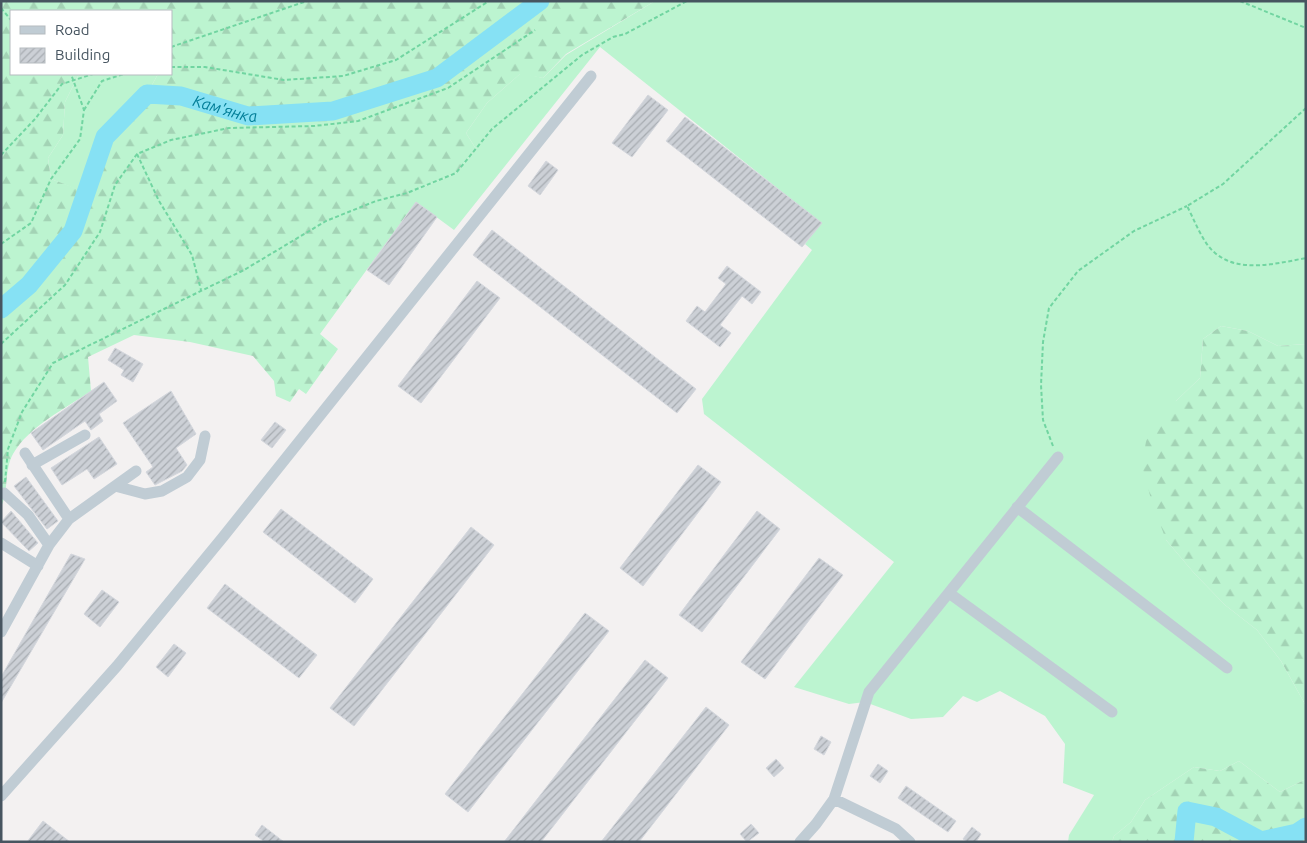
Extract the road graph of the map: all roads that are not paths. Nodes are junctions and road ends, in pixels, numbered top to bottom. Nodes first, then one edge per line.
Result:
1 (591, 76) dead end
2 (85, 434) dead end
3 (205, 436) dead end
4 (25, 453) dead end
5 (1058, 457) road end
6 (32, 465) junction
7 (136, 471) dead end
8 (115, 486) junction
9 (4, 493) road end
10 (1017, 507) junction
11 (69, 519) junction
12 (1, 543) edge
13 (49, 545) junction
14 (38, 566) junction
15 (949, 593) junction
16 (1, 632) edge
17 (1227, 668) dead end
18 (1112, 712) dead end
19 (1, 796) edge
20 (834, 798) junction
21 (800, 842) edge
22 (910, 842) edge

1 - 19 street
2 - 6 street
3 - 8 street
4 - 6 street
5 - 10 street
6 - 11 street
7 - 8 street
8 - 11 street
9 - 13 street
10 - 15 street
10 - 17 street
11 - 13 street
12 - 14 street
13 - 14 street
14 - 16 street
15 - 18 street
15 - 20 street
20 - 21 street
20 - 22 street

